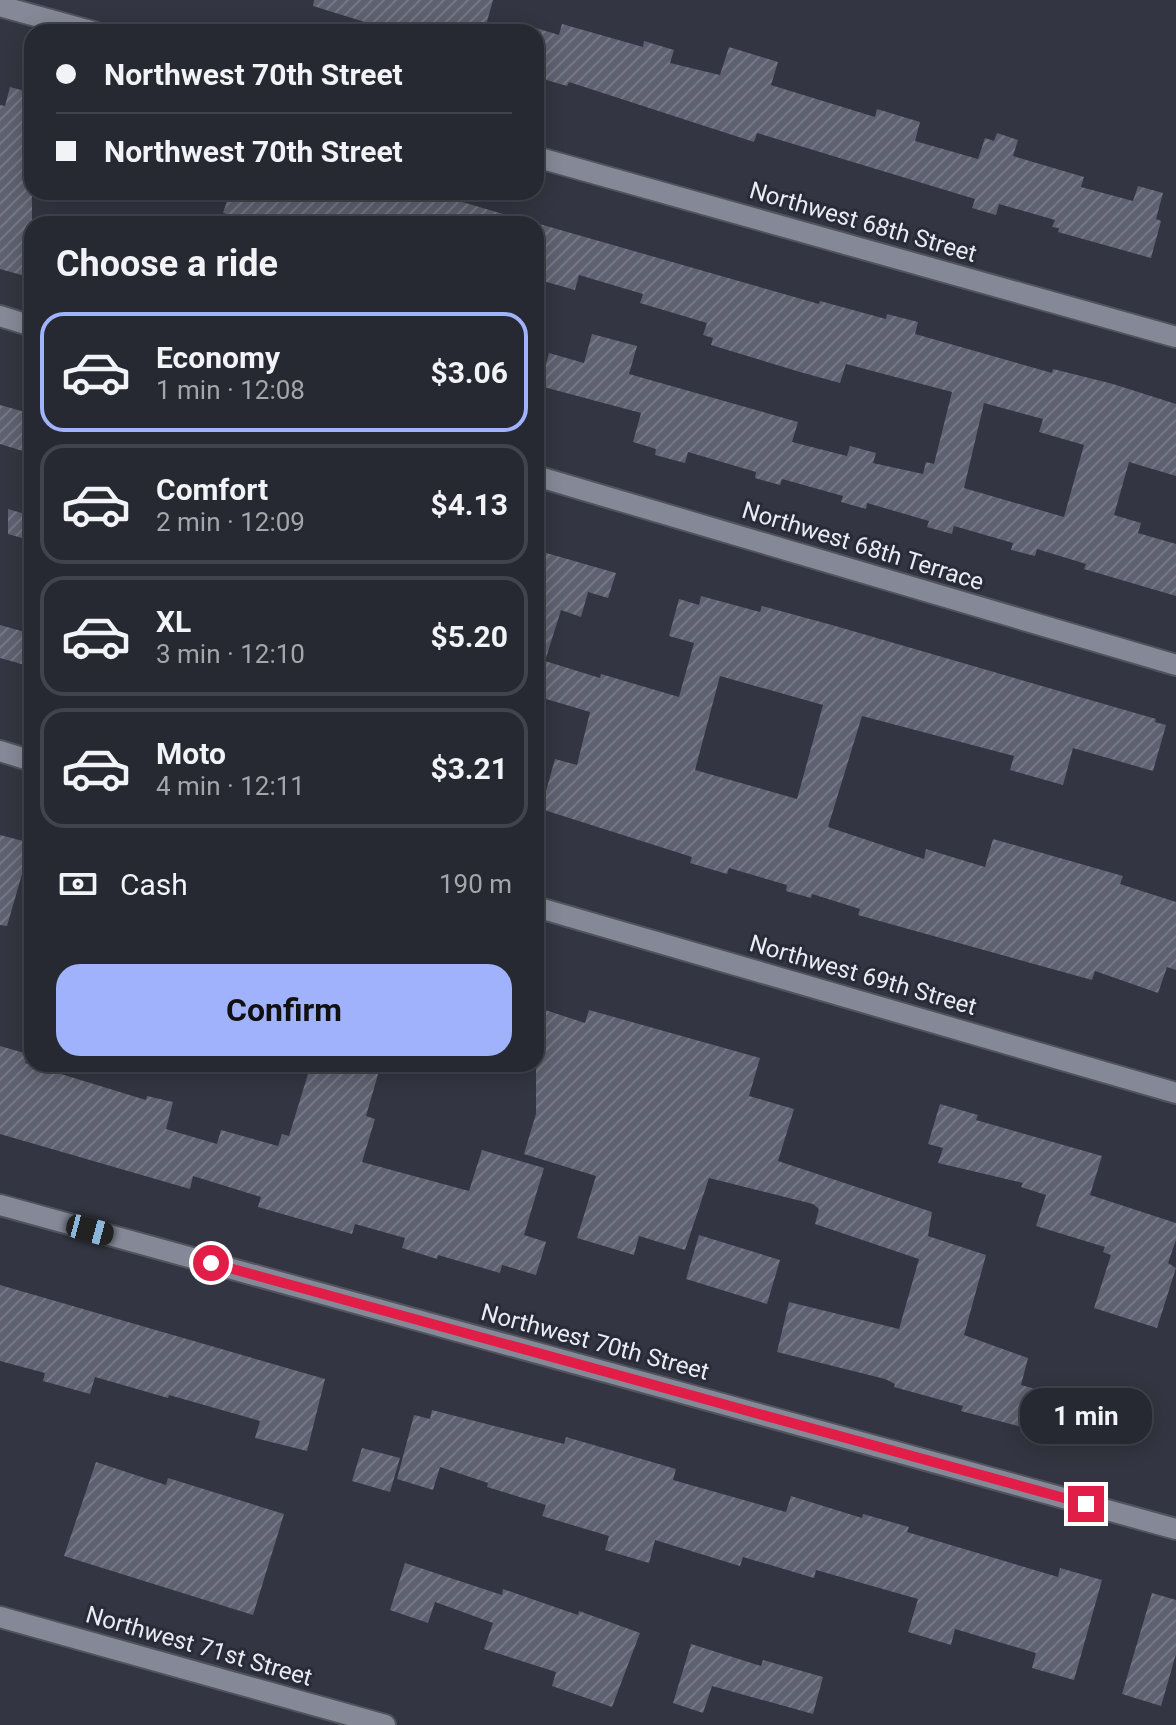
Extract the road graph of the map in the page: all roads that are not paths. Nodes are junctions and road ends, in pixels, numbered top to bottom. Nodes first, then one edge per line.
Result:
1 (0, 6) edge
2 (65, 24) edge
3 (544, 159) edge
4 (0, 316) edge
5 (24, 324) edge
6 (1176, 337) edge
7 (544, 478) edge
8 (1176, 665) edge
9 (0, 751) edge
10 (24, 758) edge
11 (544, 909) edge
12 (1176, 1093) edge
13 (0, 1205) edge
14 (1176, 1529) edge
15 (0, 1617) edge
16 (385, 1725) edge

1 - 2 street
3 - 6 street, Northwest 68th Street
4 - 5 street
7 - 8 street, Northwest 68th Terrace
9 - 10 street
11 - 12 street, Northwest 69th Street
13 - 14 street, Northwest 70th Street
15 - 16 street, Northwest 71st Street

